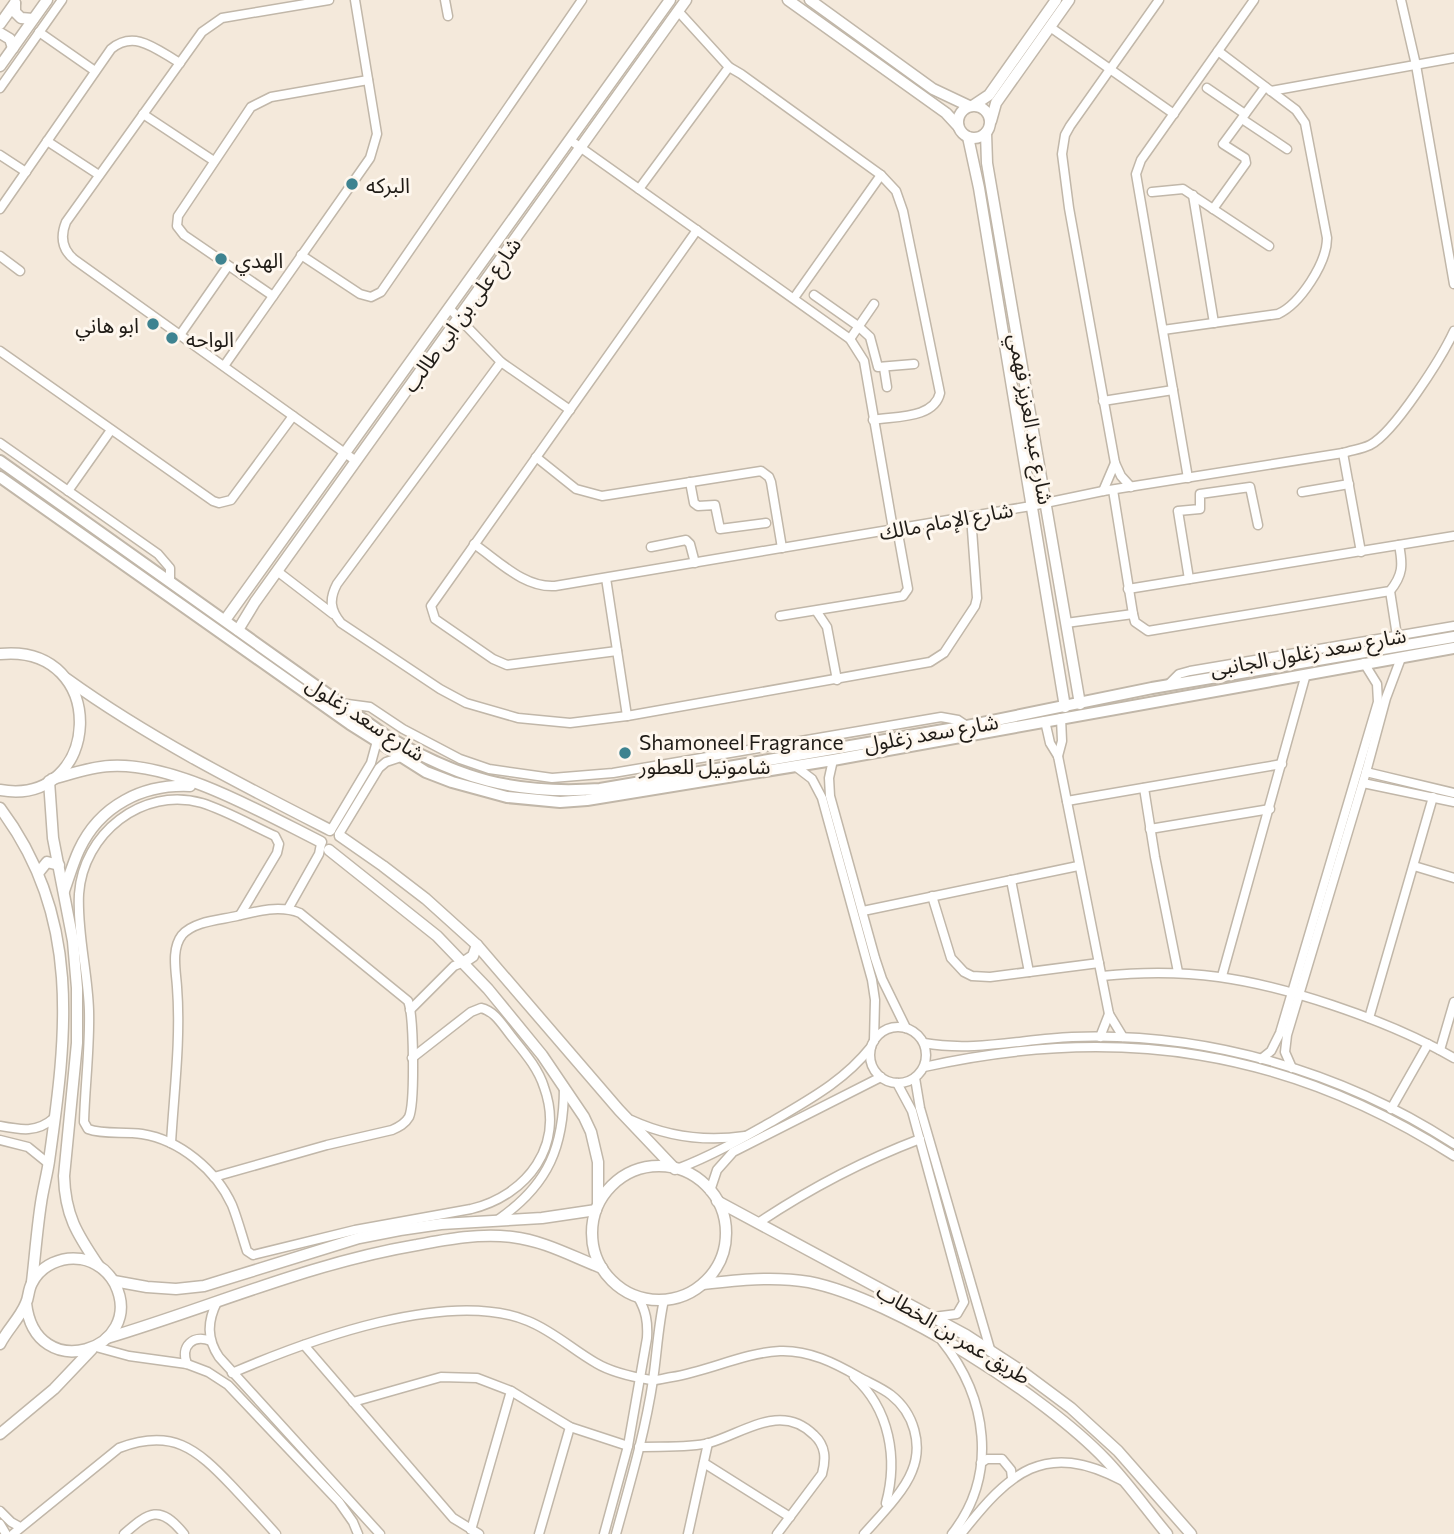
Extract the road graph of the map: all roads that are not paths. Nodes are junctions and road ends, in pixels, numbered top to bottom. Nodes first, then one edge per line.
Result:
1 (47, 0) edge
2 (62, 0) edge
3 (329, 0) edge
4 (355, 0) edge
5 (445, 0) edge
6 (582, 0) edge
7 (686, 0) edge
8 (788, 0) edge
9 (810, 0) edge
10 (1056, 0) edge
11 (1069, 0) edge
12 (1159, 0) edge
13 (1254, 0) edge
14 (1401, 0) edge
15 (667, 1) edge
16 (16, 2) edge
17 (291, 3) edge
18 (678, 11) junction
19 (448, 16) dead end
20 (33, 19) junction
21 (0, 24) edge
22 (1050, 27) junction
23 (39, 32) junction
24 (0, 33) edge
25 (13, 48) junction
26 (1218, 51) junction
27 (1454, 58) edge
28 (180, 63) junction
29 (1416, 65) junction
30 (0, 66) edge
31 (729, 67) junction
32 (1110, 69) junction
33 (95, 71) junction
34 (368, 80) junction
35 (0, 88) edge
36 (1207, 88) dead end
37 (999, 89) junction
38 (1268, 89) junction
39 (947, 97) junction
40 (971, 106) junction
41 (939, 107) junction
42 (143, 114) junction
43 (1174, 114) junction
44 (1243, 116) junction
45 (991, 121) junction
46 (958, 126) junction
47 (986, 133) junction
48 (968, 137) junction
49 (570, 140) junction
50 (47, 141) junction
51 (580, 147) junction
52 (1287, 149) dead end
53 (0, 155) edge
54 (214, 161) junction
55 (987, 163) junction
56 (975, 166) junction
57 (26, 172) junction
58 (99, 175) junction
59 (881, 175) junction
60 (639, 189) junction
61 (1153, 192) dead end
62 (1193, 195) junction
63 (0, 209) edge
64 (1213, 209) junction
65 (697, 230) junction
66 (1450, 237) edge
67 (1269, 246) dead end
68 (301, 255) junction
69 (0, 256) edge
70 (228, 266) junction
71 (20, 271) dead end
72 (1454, 284) edge
73 (814, 295) dead end
74 (273, 296) junction
75 (794, 298) junction
76 (874, 304) dead end
77 (449, 308) junction
78 (458, 317) junction
79 (1214, 323) junction
80 (858, 326) junction
81 (1163, 330) junction
82 (1454, 331) edge
83 (180, 335) junction
84 (850, 338) junction
85 (1444, 349) junction
86 (0, 351) edge
87 (1454, 353) edge
88 (501, 362) junction
89 (914, 364) dead end
90 (224, 366) junction
91 (884, 368) junction
92 (887, 387) dead end
93 (1172, 390) junction
94 (1103, 401) junction
95 (570, 410) junction
96 (293, 416) junction
97 (873, 420) junction
98 (111, 430) junction
99 (0, 443) edge
100 (345, 453) junction
101 (1343, 453) junction
102 (536, 457) junction
103 (0, 461) edge
104 (356, 461) junction
105 (1115, 463) junction
106 (0, 477) edge
107 (1188, 478) junction
108 (690, 482) junction
109 (1349, 484) junction
110 (1131, 487) junction
111 (1113, 490) junction
112 (68, 491) junction
113 (1102, 491) junction
114 (1302, 492) dead end
115 (1046, 503) junction
116 (1031, 506) junction
117 (76, 515) junction
118 (971, 516) junction
119 (766, 523) dead end
120 (69, 524) junction
121 (1258, 525) dead end
122 (895, 529) junction
123 (1454, 536) edge
124 (474, 544) junction
125 (1399, 545) junction
126 (651, 547) dead end
127 (782, 548) junction
128 (1361, 552) junction
129 (695, 563) junction
130 (277, 571) junction
131 (606, 578) junction
132 (1189, 579) junction
133 (170, 581) junction
134 (1128, 589) junction
135 (1390, 591) junction
136 (244, 594) junction
137 (255, 602) junction
138 (836, 609) junction
139 (817, 612) junction
140 (334, 614) junction
141 (1133, 614) junction
142 (780, 617) dead end
143 (225, 620) junction
144 (1066, 623) junction
145 (1454, 626) edge
146 (827, 627) junction
147 (238, 629) junction
148 (1397, 636) junction
149 (1454, 638) edge
150 (1454, 648) edge
151 (617, 651) junction
152 (0, 654) edge
153 (1401, 658) junction
154 (1364, 663) junction
155 (1073, 667) junction
156 (1059, 670) junction
157 (1306, 674) junction
158 (66, 679) junction
159 (837, 680) junction
160 (1167, 686) junction
161 (339, 703) junction
162 (1080, 704) junction
163 (1065, 707) junction
164 (626, 716) junction
165 (1061, 718) junction
166 (1045, 721) junction
167 (974, 728) junction
168 (377, 741) junction
169 (1058, 756) junction
170 (401, 757) junction
171 (833, 760) junction
172 (1282, 764) junction
173 (375, 765) junction
174 (794, 766) junction
175 (1366, 772) junction
176 (704, 776) junction
177 (50, 780) junction
178 (1363, 783) junction
179 (207, 787) junction
180 (1144, 788) junction
181 (0, 790) edge
182 (1454, 793) edge
183 (1433, 797) junction
184 (1067, 801) junction
185 (1454, 802) edge
186 (0, 808) edge
187 (1270, 809) junction
188 (1150, 830) junction
189 (335, 833) junction
190 (324, 848) junction
191 (59, 865) junction
192 (1078, 866) junction
193 (1414, 866) junction
194 (39, 872) junction
195 (1454, 877) edge
196 (1011, 880) junction
197 (64, 891) junction
198 (932, 896) junction
199 (288, 909) junction
200 (863, 911) junction
201 (240, 915) junction
202 (475, 943) junction
203 (455, 954) junction
204 (1099, 963) junction
205 (459, 964) junction
206 (1028, 972) junction
207 (1178, 972) junction
208 (1102, 976) junction
209 (1223, 976) junction
210 (1296, 993) junction
211 (1454, 1002) edge
212 (410, 1010) junction
213 (1109, 1014) junction
214 (1369, 1018) junction
215 (906, 1028) junction
216 (1100, 1037) junction
217 (1123, 1037) junction
218 (924, 1043) junction
219 (872, 1044) junction
220 (1428, 1044) junction
221 (1440, 1050) junction
222 (412, 1058) junction
223 (1454, 1058) edge
224 (1261, 1059) junction
225 (924, 1067) junction
226 (1292, 1068) junction
227 (881, 1077) junction
228 (915, 1078) junction
229 (897, 1083) junction
230 (564, 1087) junction
231 (1391, 1109) junction
232 (54, 1118) junction
233 (628, 1119) junction
234 (0, 1126) edge
235 (747, 1136) junction
236 (920, 1139) junction
237 (0, 1140) edge
238 (171, 1143) junction
239 (1454, 1144) edge
240 (1454, 1156) edge
241 (49, 1164) junction
242 (676, 1169) junction
243 (214, 1177) junction
244 (710, 1191) junction
245 (717, 1201) junction
246 (597, 1207) junction
247 (499, 1219) junction
248 (758, 1223) junction
249 (98, 1265) junction
250 (602, 1268) junction
251 (114, 1281) junction
252 (32, 1282) junction
253 (703, 1284) junction
254 (638, 1297) junction
255 (664, 1300) junction
256 (217, 1302) junction
257 (26, 1303) junction
258 (933, 1317) junction
259 (107, 1338) junction
260 (940, 1339) junction
261 (211, 1341) junction
262 (0, 1344) edge
263 (304, 1345) junction
264 (95, 1347) junction
265 (990, 1349) junction
266 (187, 1364) junction
267 (841, 1366) junction
268 (232, 1373) junction
269 (641, 1377) junction
270 (653, 1380) junction
271 (511, 1391) junction
272 (354, 1402) junction
273 (570, 1427) junction
274 (0, 1434) edge
275 (708, 1443) junction
276 (628, 1446) junction
277 (639, 1447) junction
278 (704, 1463) junction
279 (981, 1463) junction
280 (1012, 1478) junction
281 (1124, 1481) junction
282 (884, 1510) junction
283 (0, 1511) edge
284 (790, 1517) junction
285 (0, 1524) edge
286 (20, 1527) junction
287 (475, 1532) edge
288 (690, 1533) edge
289 (6, 1534) edge
290 (12, 1534) edge
291 (124, 1534) edge
292 (184, 1534) edge
293 (276, 1534) edge
294 (358, 1534) edge
295 (380, 1534) edge
296 (539, 1534) edge
297 (604, 1534) edge
298 (616, 1534) edge
299 (777, 1534) edge
300 (864, 1534) edge
301 (952, 1534) edge
302 (961, 1534) edge
303 (1167, 1534) edge
304 (1191, 1534) edge

1 - 20 street
2 - 23 street
3 - 17 street
4 - 34 street
5 - 19 street
6 - 68 street
7 - 18 street, شارع على بن ابى طالب
8 - 41 street
9 - 39 street
10 - 37 street
11 - 22 street
12 - 32 street
13 - 26 street
14 - 29 street
15 - 49 street, شارع على بن ابى طالب
16 - 20 street
16 - 21 street
17 - 28 street
18 - 31 street
18 - 51 street, شارع على بن ابى طالب
20 - 25 street
22 - 32 street
22 - 37 street
23 - 33 street
23 - 35 street
24 - 25 street
25 - 30 street
26 - 38 street
26 - 43 street
27 - 29 street
28 - 33 street
28 - 42 street
29 - 38 street
29 - 66 street
31 - 59 street
31 - 60 street
32 - 43 street
32 - 94 street
33 - 50 street
34 - 54 street
34 - 68 street
36 - 44 street
37 - 40 street
37 - 45 street
38 - 44 street
38 - 79 street
39 - 40 street
39 - 41 street
40 - 45 street
40 - 46 street
41 - 46 street
42 - 54 street
42 - 58 street
43 - 81 street
44 - 52 street
44 - 64 street
45 - 47 street
46 - 48 street
47 - 48 street
47 - 55 street, شارع عبد العزيز فهمي
48 - 56 street, شارع عبد العزيز فهمي
49 - 51 street
49 - 77 street, شارع على بن ابى طالب
50 - 57 street
50 - 58 street
51 - 60 street
51 - 78 street, شارع على بن ابى طالب
53 - 57 street
54 - 70 street
55 - 56 street
55 - 115 street, شارع عبد العزيز فهمي
56 - 116 street, شارع عبد العزيز فهمي
57 - 63 street
58 - 83 street
59 - 75 street
59 - 97 street
60 - 65 street
61 - 62 street
62 - 64 street
62 - 79 street
64 - 67 street
65 - 75 street
65 - 95 street
66 - 72 street
68 - 74 street
69 - 71 street
70 - 74 street
70 - 83 street
73 - 80 street
74 - 90 street
75 - 84 street
76 - 80 street
77 - 78 street
77 - 100 street, شارع على بن ابى طالب
78 - 88 street
78 - 104 street, شارع على بن ابى طالب
79 - 81 street
80 - 84 street
80 - 91 street
81 - 93 street
82 - 85 street, شارع الإمام مالك
83 - 90 street
84 - 97 street
85 - 87 street
85 - 101 street, شارع الإمام مالك
86 - 98 street
88 - 95 street
88 - 140 street
89 - 91 street
90 - 96 street
91 - 92 street
93 - 94 street
93 - 107 street
94 - 105 street
95 - 102 street
96 - 98 street
96 - 100 street
97 - 122 street
98 - 112 street
99 - 112 street
100 - 104 street
100 - 136 street, شارع على بن ابى طالب
101 - 107 street, شارع الإمام مالك
101 - 109 street
102 - 108 street
102 - 124 street
103 - 117 main road, شارع سعد زغلول
104 - 130 street, شارع على بن ابى طالب
105 - 110 street
105 - 113 street
106 - 120 main road, شارع سعد زغلول
107 - 110 street, شارع الإمام مالك
108 - 119 street
108 - 127 street
109 - 114 street
109 - 128 street
110 - 111 street, شارع الإمام مالك
111 - 113 street, شارع الإمام مالك
111 - 134 street
112 - 133 street
113 - 115 street, شارع الإمام مالك
115 - 116 street, شارع الإمام مالك
115 - 144 street, شارع عبد العزيز فهمي
116 - 118 street, شارع الإمام مالك
116 - 156 street, شارع عبد العزيز فهمي
117 - 120 main road
117 - 133 main road, شارع سعد زغلول
118 - 122 street, شارع الإمام مالك
118 - 159 street
120 - 168 main road, شارع سعد زغلول
121 - 132 street
122 - 127 street, شارع الإمام مالك
122 - 138 street
123 - 125 street
124 - 131 street, شارع الإمام مالك
124 - 151 street
125 - 128 street
125 - 135 street
126 - 129 street
127 - 129 street, شارع الإمام مالك
128 - 132 street
129 - 131 street, شارع الإمام مالك
130 - 137 street, شارع على بن ابى طالب
130 - 140 street
131 - 151 street
132 - 134 street
133 - 143 main road, شارع سعد زغلول
134 - 141 street
135 - 141 street
135 - 148 street
136 - 137 street
136 - 143 street, شارع على بن ابى طالب
137 - 147 street, شارع على بن ابى طالب
138 - 139 street
138 - 146 street
139 - 142 street
139 - 146 street
140 - 164 street
141 - 144 street
143 - 147 main road, شارع سعد زغلول
144 - 155 street, شارع عبد العزيز فهمي
145 - 148 street, شارع سعد زغلول الجانبى
146 - 159 street
147 - 161 main road, شارع سعد زغلول
148 - 160 street, شارع سعد زغلول الجانبى
149 - 160 main road, شارع سعد زغلول
150 - 153 main road, شارع سعد زغلول
151 - 164 street
152 - 158 street
153 - 154 main road, شارع سعد زغلول
153 - 175 street
154 - 157 main road, شارع سعد زغلول
154 - 210 street
155 - 156 street
155 - 162 street, شارع عبد العزيز فهمي
156 - 163 street, شارع عبد العزيز فهمي
157 - 165 main road, شارع سعد زغلول
157 - 172 street
158 - 177 street
158 - 189 street
159 - 164 street
160 - 162 main road, شارع سعد زغلول
161 - 167 street
161 - 176 main road, شارع سعد زغلول
162 - 163 main road, شارع سعد زغلول
163 - 167 main road, شارع سعد زغلول
165 - 166 main road, شارع سعد زغلول
165 - 169 street
166 - 167 main road, شارع سعد زغلول
166 - 169 street
167 - 171 main road, شارع سعد زغلول
167 - 176 main road, شارع سعد زغلول
168 - 170 main road, شارع سعد زغلول
168 - 173 street
169 - 184 street
170 - 173 street
170 - 176 main road, شارع سعد زغلول
171 - 174 main road, شارع سعد زغلول
171 - 200 street
172 - 180 street
172 - 187 street
173 - 189 street
174 - 176 main road, شارع سعد زغلول
174 - 219 street
175 - 178 street
175 - 182 street
177 - 179 street
177 - 181 street
177 - 191 street
178 - 183 street
178 - 210 street
179 - 190 street
179 - 197 street
180 - 184 street
180 - 188 street
183 - 185 street
183 - 193 street
184 - 192 street
186 - 194 street
187 - 188 street
187 - 209 street
188 - 207 street
189 - 190 street
189 - 190 street
189 - 202 street
190 - 199 street
190 - 203 street
191 - 194 street
191 - 197 street
192 - 196 street
192 - 204 street
193 - 195 street
193 - 214 street
194 - 232 street
196 - 198 street
196 - 206 street
197 - 249 street
198 - 200 street
198 - 206 street
199 - 201 street
199 - 212 street
200 - 215 street
201 - 238 street
201 - 238 street
202 - 203 street
202 - 205 street
202 - 233 street
203 - 205 street
204 - 206 street
204 - 208 street
205 - 212 street
205 - 230 street
207 - 208 street
207 - 209 street
208 - 213 street
209 - 210 street
210 - 214 street
210 - 224 street
210 - 226 street
211 - 221 street
212 - 222 street
213 - 216 street
213 - 217 street
214 - 220 street
215 - 218 street
215 - 219 street
216 - 217 street
216 - 218 street
217 - 224 street
218 - 225 street
219 - 227 street
219 - 235 street
220 - 221 street
220 - 231 street
221 - 223 street
222 - 243 street
222 - 243 street
224 - 226 street
225 - 228 street
225 - 240 street
226 - 231 street
227 - 229 street
227 - 244 street
228 - 229 street
228 - 265 street
229 - 236 street
230 - 246 street
230 - 247 street
231 - 239 street
232 - 234 street
232 - 241 street
233 - 235 street
233 - 242 street
235 - 242 street
236 - 248 street
236 - 258 street
237 - 241 street
238 - 243 street
241 - 252 street
242 - 244 street
242 - 246 street
244 - 245 street
245 - 248 street, طريق عمر بن الخطاب
245 - 253 street
246 - 247 street
246 - 250 street
247 - 251 street
248 - 258 street, طريق عمر بن الخطاب
249 - 251 street
249 - 252 street
250 - 254 street
250 - 256 street
251 - 259 street
252 - 257 street
253 - 255 street
253 - 260 street, طريق عمر بن الخطاب
254 - 255 street
254 - 269 street
255 - 270 street
256 - 259 street
256 - 261 street
257 - 262 street
257 - 264 street
258 - 265 street, طريق عمر بن الخطاب
259 - 264 street
260 - 279 street
260 - 281 street, طريق عمر بن الخطاب
261 - 266 street
261 - 268 street
263 - 268 street
263 - 269 street
263 - 272 street
264 - 266 street
264 - 274 street
265 - 304 street, طريق عمر بن الخطاب
266 - 294 street
267 - 270 street
267 - 282 street
267 - 282 street
268 - 295 street
269 - 270 street
269 - 276 street
270 - 277 street
271 - 272 street
271 - 273 street
271 - 287 street
272 - 287 street
273 - 276 street
273 - 296 street
275 - 277 street
275 - 278 street
275 - 284 street
276 - 297 street
277 - 298 street
278 - 284 street
278 - 288 street
279 - 280 street
279 - 301 street
280 - 281 street
280 - 302 street
281 - 303 street, طريق عمر بن الخطاب
282 - 300 street
283 - 286 street
284 - 299 street
285 - 289 street
286 - 290 street
286 - 293 street
291 - 292 street

